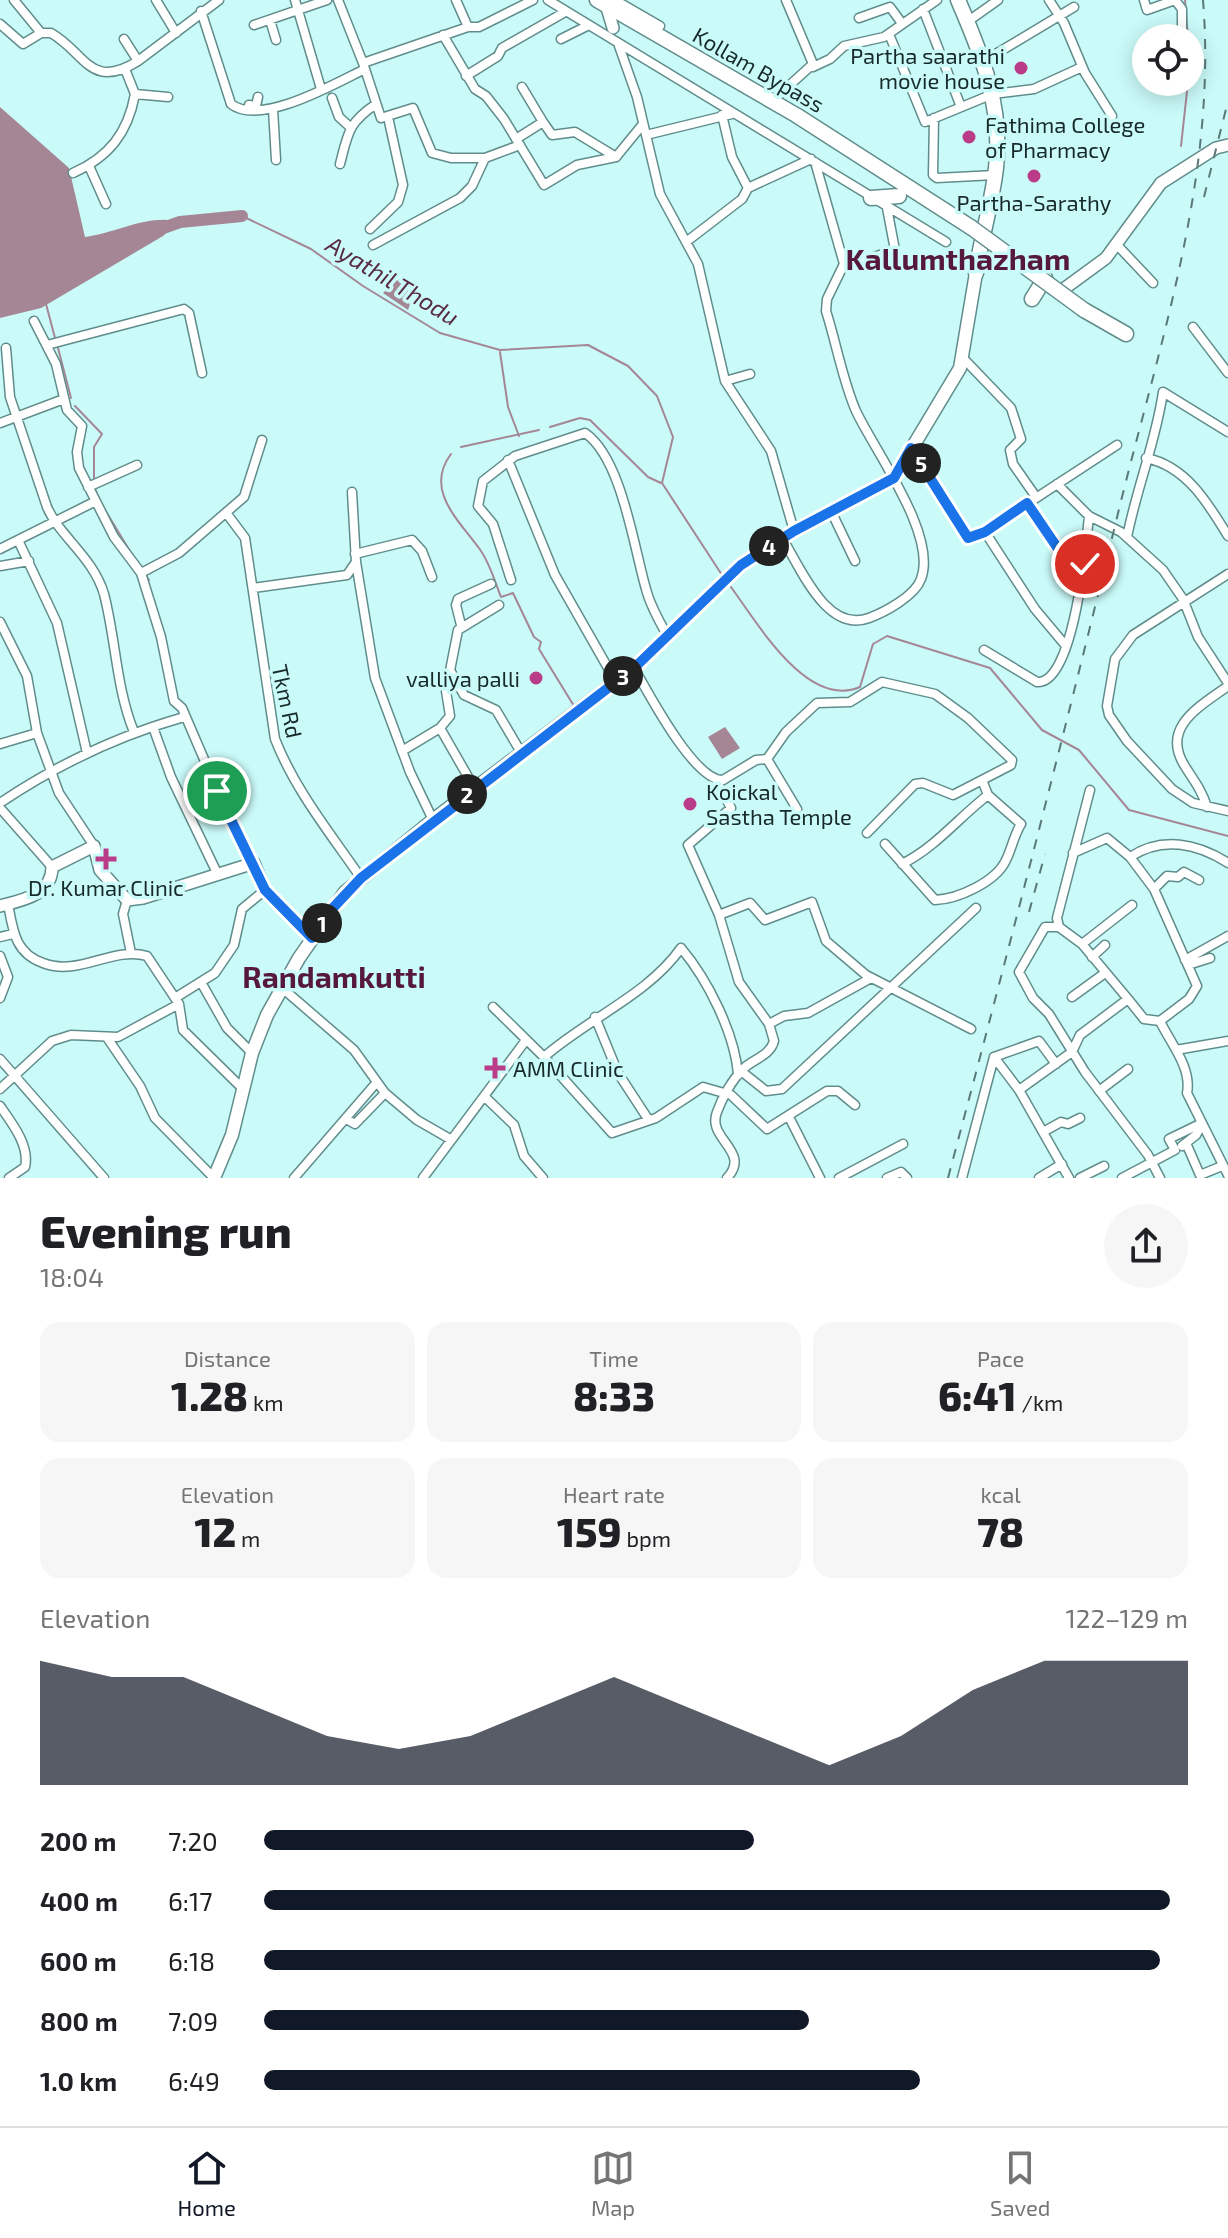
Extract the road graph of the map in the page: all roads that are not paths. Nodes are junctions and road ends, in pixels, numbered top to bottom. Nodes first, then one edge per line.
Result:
1 (14, 0) edge
2 (156, 0) edge
3 (219, 0) edge
4 (295, 0) edge
5 (327, 0) edge
6 (338, 0) edge
7 (456, 0) edge
8 (533, 0) edge
9 (548, 0) edge
10 (786, 0) edge
11 (937, 0) edge
12 (958, 0) edge
13 (998, 0) edge
14 (1049, 0) edge
15 (1144, 0) edge
16 (1175, 0) edge
17 (606, 2) edge
18 (1040, 7) dead end
19 (1074, 7) dead end
20 (923, 9) junction
21 (298, 10) junction
22 (201, 11) junction
23 (565, 12) junction
24 (1059, 14) junction
25 (859, 18) dead end
26 (270, 20) junction
27 (901, 22) junction
28 (967, 22) junction
29 (0, 24) edge
30 (1182, 24) edge
31 (254, 25) dead end
32 (587, 26) junction
33 (660, 26) dead end
34 (468, 27) junction
35 (613, 28) dead end
36 (41, 33) junction
37 (176, 33) junction
38 (889, 34) junction
39 (443, 35) junction
40 (124, 39) dead end
41 (561, 39) dead end
42 (276, 40) dead end
43 (619, 46) junction
44 (138, 61) junction
45 (984, 61) junction
46 (364, 66) junction
47 (813, 67) junction
48 (1082, 67) junction
49 (125, 69) junction
50 (466, 76) junction
51 (522, 87) dead end
52 (321, 89) junction
53 (135, 94) junction
54 (993, 94) junction
55 (168, 97) dead end
56 (258, 97) dead end
57 (332, 98) dead end
58 (772, 101) junction
59 (231, 104) junction
60 (376, 104) junction
61 (961, 107) junction
62 (273, 109) junction
63 (733, 114) junction
64 (722, 115) junction
65 (1112, 116) dead end
66 (388, 117) junction
67 (934, 118) junction
68 (231, 119) dead end
69 (543, 122) junction
70 (643, 124) junction
71 (350, 127) junction
72 (646, 135) junction
73 (518, 142) junction
74 (1228, 145) edge
75 (616, 157) junction
76 (485, 158) junction
77 (276, 160) dead end
78 (813, 161) junction
79 (340, 164) dead end
80 (89, 166) junction
81 (73, 173) dead end
82 (995, 175) junction
83 (748, 188) junction
84 (899, 196) dead end
85 (871, 198) junction
86 (926, 199) junction
87 (106, 204) dead end
88 (887, 208) junction
89 (919, 214) dead end
90 (370, 229) dead end
91 (686, 242) junction
92 (946, 242) dead end
93 (373, 245) dead end
94 (1118, 246) junction
95 (844, 267) junction
96 (976, 273) joint
97 (1045, 278) junction
98 (1153, 283) dead end
99 (1061, 291) junction
100 (1032, 299) dead end
101 (34, 321) dead end
102 (1193, 327) dead end
103 (1126, 334) dead end
104 (47, 345) junction
105 (6, 348) dead end
106 (963, 358) junction
107 (4, 363) edge
108 (202, 373) dead end
109 (1228, 373) edge
110 (750, 374) dead end
111 (725, 381) junction
112 (64, 399) junction
113 (16, 418) junction
114 (0, 423) edge
115 (1228, 432) edge
116 (262, 440) dead end
117 (1117, 445) dead end
118 (911, 448) junction
119 (1146, 458) junction
120 (508, 460) junction
121 (137, 465) dead end
122 (894, 478) junction
123 (1057, 484) junction
124 (88, 487) junction
125 (352, 492) dead end
126 (1036, 497) junction
127 (94, 502) junction
128 (1027, 503) junction
129 (832, 513) junction
130 (227, 514) junction
131 (1089, 516) junction
132 (56, 522) junction
133 (794, 531) junction
134 (985, 532) junction
135 (1228, 536) edge
136 (1127, 537) junction
137 (782, 538) junction
138 (18, 540) junction
139 (0, 549) edge
140 (355, 558) junction
141 (29, 561) junction
142 (855, 561) dead end
143 (0, 566) edge
144 (141, 573) junction
145 (1228, 574) edge
146 (432, 577) dead end
147 (511, 580) dead end
148 (491, 584) dead end
149 (1082, 584) junction
150 (253, 588) junction
151 (1183, 599) junction
152 (499, 605) dead end
153 (461, 625) junction
154 (1, 626) edge
155 (667, 635) junction
156 (1066, 646) junction
157 (984, 650) dead end
158 (634, 668) junction
159 (451, 672) junction
160 (616, 682) junction
161 (1228, 684) edge
162 (184, 717) junction
163 (153, 727) junction
164 (440, 728) junction
165 (134, 732) junction
166 (37, 733) junction
167 (0, 744) edge
168 (402, 751) junction
169 (87, 753) junction
170 (522, 754) junction
171 (767, 759) junction
172 (50, 770) junction
173 (716, 780) junction
174 (982, 780) junction
175 (475, 789) junction
176 (1090, 790) dead end
177 (988, 795) junction
178 (0, 805) edge
179 (1207, 807) junction
180 (797, 809) dead end
181 (1228, 811) edge
182 (433, 820) junction
183 (867, 833) dead end
184 (885, 844) dead end
185 (94, 846) junction
186 (1073, 853) junction
187 (1130, 857) junction
188 (254, 863) junction
189 (1228, 863) edge
190 (902, 864) junction
191 (52, 867) junction
192 (218, 875) junction
193 (361, 878) junction
194 (1199, 880) dead end
195 (1154, 889) junction
196 (265, 890) junction
197 (127, 900) junction
198 (4, 905) edge
199 (1132, 905) dead end
200 (976, 908) dead end
201 (719, 915) junction
202 (1059, 927) junction
203 (13, 934) junction
204 (1228, 936) edge
205 (0, 937) edge
206 (312, 938) junction
207 (1082, 944) junction
208 (1105, 945) dead end
209 (131, 953) junction
210 (0, 956) edge
211 (1092, 957) junction
212 (1210, 958) dead end
213 (1186, 962) junction
214 (1105, 973) junction
215 (871, 978) junction
216 (202, 984) junction
217 (281, 987) junction
218 (894, 987) junction
219 (1072, 997) dead end
220 (0, 998) edge
221 (1128, 999) junction
222 (177, 1001) junction
223 (493, 1007) dead end
224 (595, 1017) junction
225 (1160, 1021) junction
226 (769, 1024) junction
227 (971, 1029) dead end
228 (108, 1039) junction
229 (526, 1040) junction
230 (1228, 1041) edge
231 (1176, 1050) junction
232 (1072, 1052) junction
233 (252, 1053) junction
234 (544, 1057) junction
235 (994, 1057) junction
236 (0, 1059) edge
237 (1056, 1064) junction
238 (1128, 1069) dead end
239 (740, 1073) junction
240 (16, 1074) junction
241 (377, 1082) junction
242 (0, 1089) edge
243 (244, 1090) junction
244 (1019, 1090) junction
245 (1099, 1091) junction
246 (385, 1093) junction
247 (727, 1093) junction
248 (485, 1097) junction
249 (855, 1105) dead end
250 (0, 1106) edge
251 (789, 1117) junction
252 (1080, 1118) dead end
253 (346, 1119) dead end
254 (648, 1119) junction
255 (1202, 1123) junction
256 (1043, 1132) junction
257 (450, 1139) junction
258 (1186, 1143) junction
259 (903, 1144) dead end
260 (1175, 1150) junction
261 (1152, 1162) junction
262 (1062, 1164) junction
263 (1104, 1166) dead end
264 (1222, 1166) junction
265 (425, 1174) edge
266 (1228, 1175) edge
267 (217, 1176) edge
268 (9, 1178) edge
269 (104, 1178) edge
270 (294, 1178) edge
271 (435, 1178) edge
272 (543, 1178) edge
273 (727, 1178) edge
274 (820, 1178) edge
275 (839, 1178) edge
276 (887, 1178) edge
277 (907, 1178) edge
278 (962, 1178) edge
279 (1039, 1178) edge
280 (1069, 1178) edge
281 (1080, 1178) edge
282 (1122, 1178) edge
283 (1160, 1178) edge

1 - 36 street
2 - 37 street
3 - 22 street
4 - 21 street
5 - 21 street
6 - 46 street
7 - 34 street
8 - 34 street
9 - 23 street
10 - 47 street
11 - 20 street
12 - 28 highway
13 - 28 street
14 - 18 street
14 - 24 street
15 - 16 street
16 - 30 street
17 - 33 street
17 - 35 street
17 - 58 highway, Kollam Bypass
19 - 24 street
20 - 27 street
20 - 61 street
21 - 26 street
21 - 52 street
22 - 37 street
22 - 59 street
23 - 32 street
23 - 50 street
24 - 45 street
24 - 48 street
25 - 27 street
26 - 31 street
26 - 42 street
27 - 38 street
28 - 45 highway
29 - 36 street
32 - 41 street
32 - 43 street
34 - 39 street
36 - 49 street
37 - 44 street
38 - 47 street
38 - 67 street
39 - 46 street
39 - 50 street
40 - 44 street
43 - 63 street
43 - 70 street
44 - 49 street
45 - 54 highway
46 - 52 street
46 - 60 street
47 - 58 street
48 - 54 street
48 - 65 street
49 - 53 street
50 - 73 street
51 - 69 street
52 - 62 street
53 - 55 street
53 - 80 street
54 - 61 street
54 - 82 highway
56 - 59 street
57 - 71 street
58 - 86 highway, Kollam Bypass
59 - 62 street
59 - 68 street
60 - 66 street
60 - 71 street
61 - 67 street
62 - 77 street
63 - 64 street
63 - 78 street
64 - 72 street
64 - 83 street
66 - 76 street
66 - 90 street
67 - 82 street
69 - 73 street
69 - 75 street
70 - 72 street
70 - 75 street
71 - 79 street
72 - 91 street
73 - 75 street
73 - 76 street
74 - 94 street
76 - 93 street
78 - 83 street
78 - 85 street
78 - 95 street
80 - 81 street
80 - 87 street
82 - 96 highway
83 - 91 street
84 - 85 highway
85 - 88 street
86 - 89 highway
86 - 97 highway, Kollam Bypass, bridge
88 - 92 street
88 - 95 street
91 - 111 street
94 - 98 street
94 - 99 street
95 - 122 street
96 - 106 main road
97 - 99 highway, Kollam Bypass, bridge
97 - 100 highway
99 - 103 highway, Kollam Bypass, bridge
101 - 104 street
102 - 109 street
104 - 108 street
104 - 112 street
105 - 107 street
106 - 118 main road
106 - 126 street
107 - 113 street
110 - 111 street
111 - 133 street
112 - 113 street
112 - 124 street
113 - 114 street
113 - 132 street
115 - 119 street
116 - 130 street
117 - 123 street
118 - 122 main road
118 - 134 street
119 - 135 street
119 - 136 street
120 - 147 street
120 - 155 street
120 - 160 street
121 - 124 street
122 - 129 main road
122 - 137 street
123 - 126 street
123 - 131 street
124 - 127 street
125 - 140 street
126 - 128 street
127 - 132 street
127 - 144 street
128 - 134 street
128 - 149 street
129 - 133 main road
129 - 142 street
130 - 144 street
130 - 150 street, Tkm Rd
131 - 136 street
131 - 149 street
132 - 138 street
132 - 165 street
133 - 137 main road
134 - 156 street
136 - 151 street
137 - 155 main road
138 - 139 street
138 - 141 street
140 - 146 street
140 - 150 street
140 - 168 street
141 - 143 street
141 - 169 street
144 - 162 street
145 - 151 street
148 - 153 street
149 - 156 street
150 - 193 street, Tkm Rd
151 - 161 street
151 - 179 street
152 - 153 street
153 - 159 street
154 - 166 street
155 - 158 main road
156 - 157 street
158 - 160 main road
158 - 173 street
159 - 164 street
159 - 170 street
160 - 170 main road
161 - 179 street
162 - 163 street
162 - 188 street
163 - 165 street
163 - 192 street
164 - 168 street
164 - 175 street
165 - 169 street
166 - 167 street
166 - 172 street
168 - 182 street
169 - 172 street
170 - 175 main road
171 - 173 street
171 - 174 street
171 - 180 street
172 - 178 street
172 - 185 street
173 - 201 street
174 - 177 street
174 - 183 street
175 - 182 main road
176 - 186 street
177 - 190 street
177 - 190 street
178 - 191 street
179 - 181 street
182 - 193 main road
184 - 190 street
185 - 191 street
185 - 197 street
186 - 187 street
186 - 202 street
187 - 189 street
187 - 195 street
188 - 192 street
188 - 196 street
191 - 198 street
192 - 197 street
193 - 206 main road
194 - 195 street
195 - 213 street
196 - 206 street
196 - 216 street
197 - 209 street
198 - 203 street
199 - 207 street
200 - 218 street
201 - 215 street
201 - 226 street
202 - 207 street
202 - 232 street
203 - 205 street
203 - 209 street
204 - 213 street
206 - 217 main road
207 - 211 street
208 - 211 street
209 - 222 street
210 - 220 street
211 - 214 street
212 - 213 street
213 - 225 street
214 - 219 street
214 - 221 street
215 - 218 street
215 - 226 street
216 - 222 street
216 - 233 street
217 - 233 main road
217 - 241 street
218 - 227 street
218 - 239 street
221 - 225 street
221 - 232 street
222 - 228 street
222 - 243 street
223 - 229 street
224 - 234 street
224 - 239 street
224 - 254 street
225 - 231 street
226 - 239 street
228 - 240 street
228 - 267 street
229 - 234 street
229 - 248 street
230 - 231 street
231 - 255 street
232 - 237 street
232 - 245 street
233 - 243 main road
234 - 254 street
235 - 237 street
235 - 244 street
235 - 278 street
236 - 240 street
237 - 244 street
238 - 245 street
239 - 247 street
240 - 242 street
240 - 269 street
241 - 246 street
241 - 270 street
243 - 267 main road
244 - 256 street
245 - 261 street
246 - 253 street
246 - 257 street
247 - 251 street
247 - 254 street
247 - 273 street
248 - 257 street
248 - 272 street
249 - 251 street
250 - 268 street
251 - 274 street
252 - 256 street
255 - 258 street
255 - 260 street
255 - 264 street
256 - 262 street
257 - 265 street
258 - 260 street
258 - 264 street
259 - 275 street
260 - 261 street
261 - 282 street
261 - 283 street
262 - 279 street
262 - 280 street
263 - 281 street
264 - 266 street
265 - 271 street
276 - 277 street

